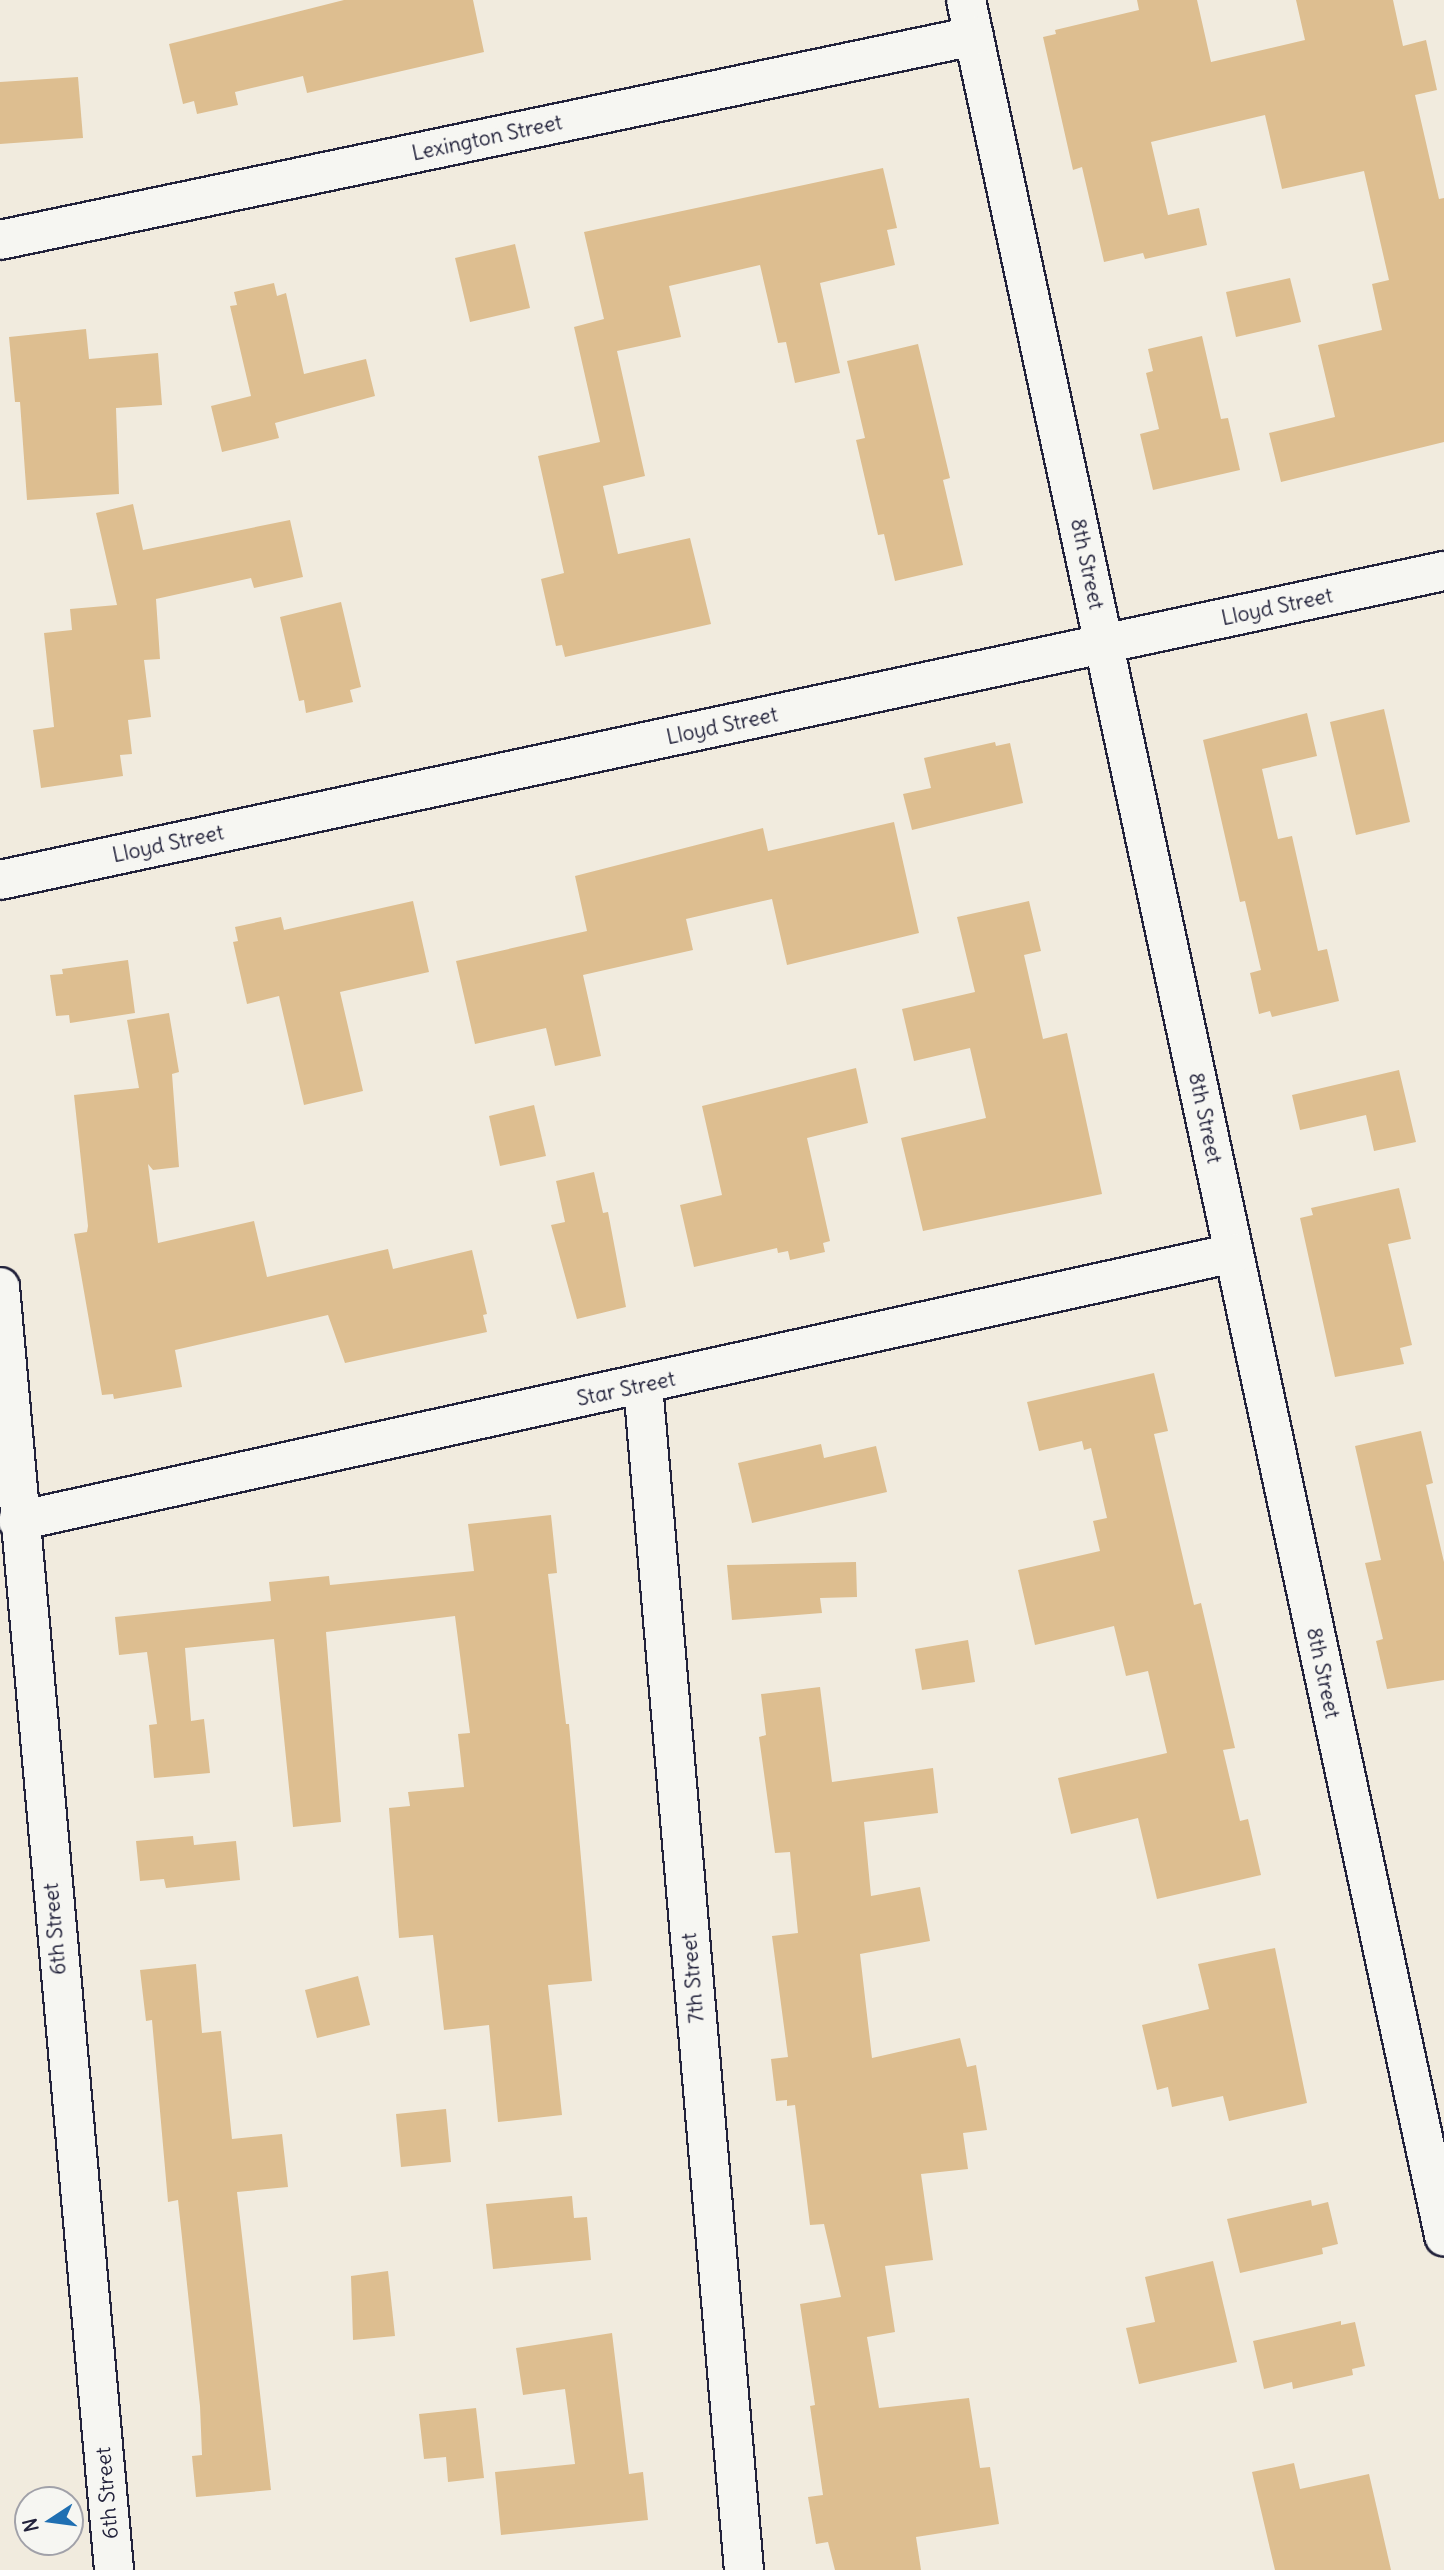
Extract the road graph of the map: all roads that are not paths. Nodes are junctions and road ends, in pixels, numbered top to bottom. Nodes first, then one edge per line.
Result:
1 (970, 18) edge
2 (0, 240) edge
3 (1444, 571) edge
4 (1104, 645) junction
5 (0, 880) edge
6 (1234, 1253) junction
7 (0, 1287) edge
8 (643, 1385) junction
9 (18, 1521) junction
10 (1444, 2236) edge
11 (114, 2570) edge
12 (744, 2570) edge

1 - 2 street, Lexington Street
1 - 4 street, 8th Street
3 - 4 street, Lloyd Street
4 - 5 street, Lloyd Street
4 - 6 street, 8th Street
6 - 8 street, Star Street
6 - 10 street, 8th Street
7 - 9 street, 6th Street
8 - 9 street, Star Street
8 - 12 street, 7th Street
9 - 11 street, 6th Street

